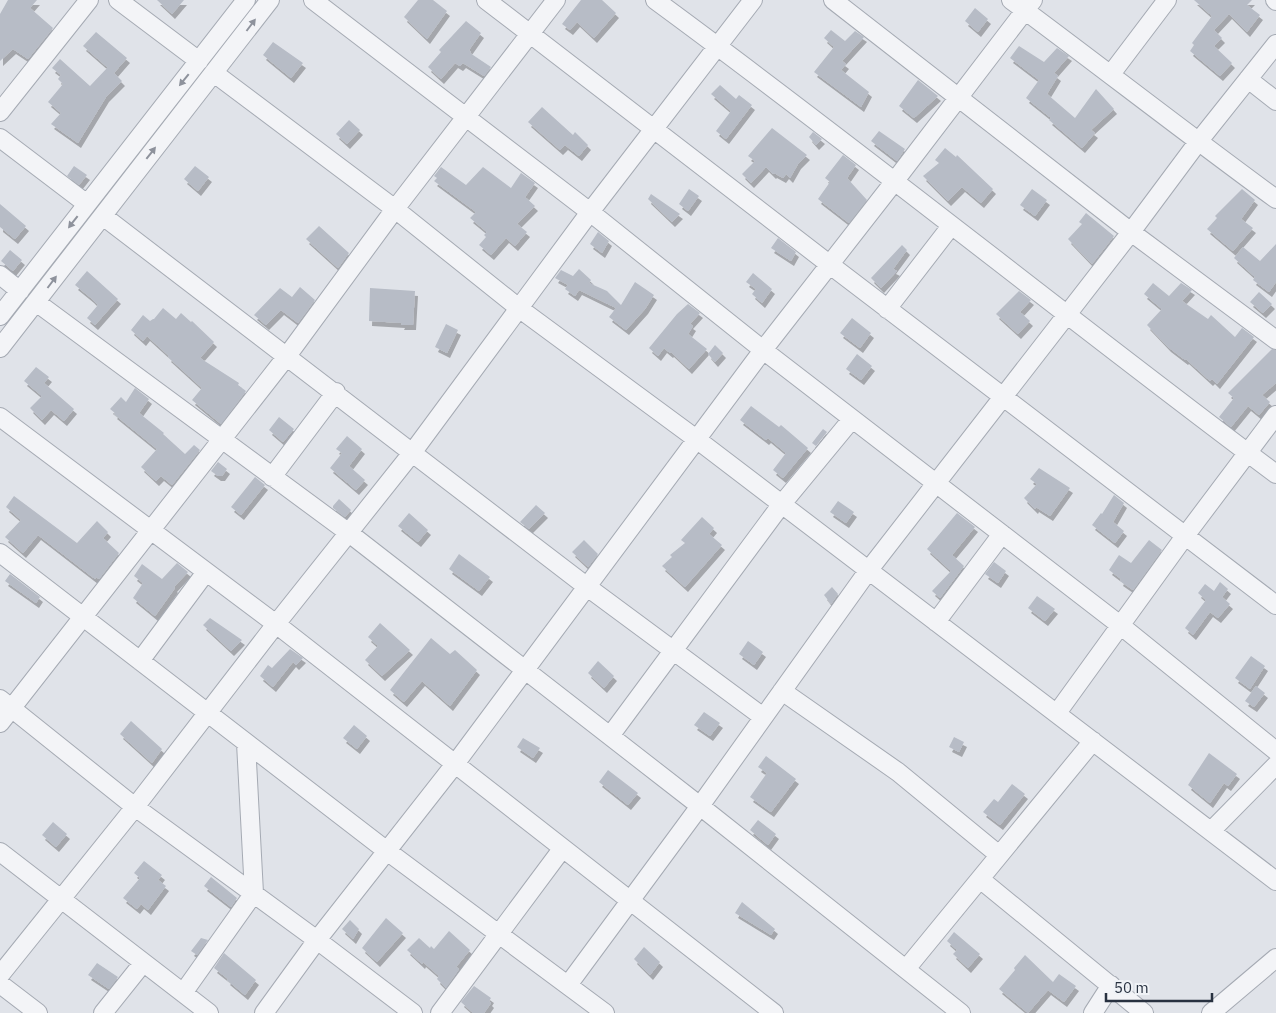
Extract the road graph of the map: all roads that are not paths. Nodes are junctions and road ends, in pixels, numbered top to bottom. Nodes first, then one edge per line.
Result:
1 (89, 0) edge
2 (118, 0) edge
3 (246, 0) edge
4 (270, 0) edge
5 (313, 0) edge
6 (486, 0) edge
7 (556, 0) edge
8 (655, 0) edge
9 (753, 0) edge
10 (833, 0) edge
11 (1167, 0) edge
12 (1023, 3) edge
13 (528, 34) junction
14 (1276, 44) edge
15 (718, 46) junction
16 (199, 61) junction
17 (214, 73) junction
18 (1111, 74) junction
19 (1248, 79) junction
20 (959, 97) junction
21 (1276, 101) edge
22 (0, 112) edge
23 (464, 117) junction
24 (655, 130) junction
25 (0, 138) edge
26 (1198, 142) junction
27 (894, 182) junction
28 (1276, 199) edge
29 (87, 204) junction
30 (395, 209) junction
31 (590, 212) junction
32 (103, 216) junction
33 (951, 226) junction
34 (1131, 232) junction
35 (829, 264) junction
36 (0, 275) edge
37 (20, 291) junction
38 (36, 302) junction
39 (887, 309) junction
40 (520, 310) junction
41 (1067, 315) junction
42 (0, 316) edge
43 (1276, 340) edge
44 (0, 348) edge
45 (762, 350) junction
46 (287, 356) junction
47 (336, 392) junction
48 (1002, 397) junction
49 (1276, 415) edge
50 (0, 417) edge
51 (852, 419) junction
52 (695, 438) junction
53 (221, 440) junction
54 (1247, 452) junction
55 (412, 453) junction
56 (1276, 474) edge
57 (272, 477) junction
58 (937, 484) junction
59 (782, 505) junction
60 (150, 530) junction
61 (348, 533) junction
62 (1002, 534) junction
63 (1185, 536) junction
64 (0, 552) edge
65 (868, 571) junction
66 (206, 572) junction
67 (586, 586) junction
68 (1276, 605) edge
69 (84, 617) junction
70 (936, 622) junction
71 (276, 624) junction
72 (1120, 625) junction
73 (674, 651) junction
74 (140, 661) junction
75 (524, 671) junction
76 (782, 691) junction
77 (6, 703) edge
78 (1056, 713) junction
79 (208, 714) junction
80 (763, 718) junction
81 (0, 723) edge
82 (610, 736) junction
83 (1093, 741) junction
84 (246, 743) junction
85 (1276, 751) edge
86 (455, 764) junction
87 (1276, 764) edge
88 (700, 806) junction
89 (135, 807) junction
90 (1211, 831) junction
91 (562, 849) junction
92 (387, 850) junction
93 (0, 852) edge
94 (999, 855) junction
95 (980, 879) junction
96 (1276, 881) edge
97 (254, 893) junction
98 (61, 898) junction
99 (629, 901) junction
100 (499, 934) junction
101 (317, 940) junction
102 (1276, 958) edge
103 (143, 963) junction
104 (906, 969) junction
105 (0, 975) edge
106 (0, 984) edge
107 (568, 985) junction
108 (1111, 985) junction
109 (183, 993) junction
110 (38, 1013) edge
111 (103, 1013) edge
112 (209, 1013) edge
113 (264, 1013) edge
114 (413, 1013) edge
115 (440, 1013) edge
116 (605, 1013) edge
117 (774, 1013) edge
118 (961, 1013) edge
119 (1092, 1013) edge
120 (1144, 1013) edge
121 (1211, 1013) edge

1 - 22 street
2 - 16 street
3 - 16 street
17 -> 4 street
5 - 23 street
6 - 13 street
7 - 13 street
8 - 15 street
9 - 15 street
10 - 20 street
11 - 18 street
12 - 18 street
12 - 20 street
13 - 23 street
13 - 24 street
14 - 19 street
15 - 24 street
15 - 27 street
16 -> 29 street
17 - 30 street
32 -> 17 street
18 - 26 street
19 - 21 street
19 - 26 street
20 - 27 street
20 - 34 street
23 - 30 street
23 - 31 street
24 - 31 street
24 - 35 street
25 - 29 street
26 - 28 street
26 - 34 street
27 - 33 street
27 - 35 street
29 -> 37 street
30 - 40 street
30 - 46 street
31 - 40 street
31 - 45 street
38 -> 32 street
32 - 46 street
33 - 39 street
33 - 41 street
34 - 41 street
34 - 43 street
35 - 39 street
35 - 45 street
36 - 37 street
37 - 42 street
38 - 44 street
38 - 53 street
39 - 48 street
40 - 52 street
40 - 55 street
41 - 48 street
41 - 54 street
45 - 51 street
45 - 52 street
46 - 47 street
46 - 53 street
47 - 55 street
47 - 57 street
48 - 58 street
48 - 63 street
49 - 54 street
50 - 60 street
51 - 58 street
51 - 59 street
52 - 59 street
52 - 67 street
53 - 57 street
53 - 60 street
54 - 56 street
54 - 63 street
55 - 61 street
55 - 67 street
57 - 61 street
58 - 62 street
58 - 65 street
59 - 65 street
59 - 73 street
60 - 66 street
60 - 69 street
61 - 71 street
61 - 75 street
62 - 70 street
62 - 72 street
63 - 68 street
63 - 72 street
64 - 69 street
65 - 70 street
65 - 76 street
66 - 71 street
66 - 74 street
67 - 73 street
67 - 75 street
69 - 74 street
69 - 77 street
70 - 78 street
71 - 79 street
71 - 86 street
72 - 78 street
72 - 85 street
73 - 80 street
73 - 82 street
74 - 79 street
75 - 82 street
75 - 86 street
76 - 80 street
76 - 94 street
77 - 81 street
77 - 89 street
78 - 83 street
79 - 84 street
79 - 89 street
80 - 88 street
82 - 88 street
83 - 90 street
83 - 94 street
84 - 92 street
84 - 97 street
86 - 91 street
86 - 92 street
87 - 90 street
88 - 99 street
88 - 104 street
89 - 97 street
89 - 98 street
90 - 96 street
91 - 99 street
91 - 100 street
92 - 100 street
92 - 101 street
93 - 98 street
94 - 95 street
95 - 104 street
95 - 108 street
97 - 101 street
97 - 109 street
98 - 103 street
98 - 105 street
99 - 107 street
99 - 117 street
100 - 107 street
100 - 115 street
101 - 113 street
101 - 114 street
102 - 121 street
103 - 109 street
103 - 111 street
104 - 118 street
106 - 110 street
107 - 116 street
108 - 119 street
108 - 120 street
109 - 112 street

